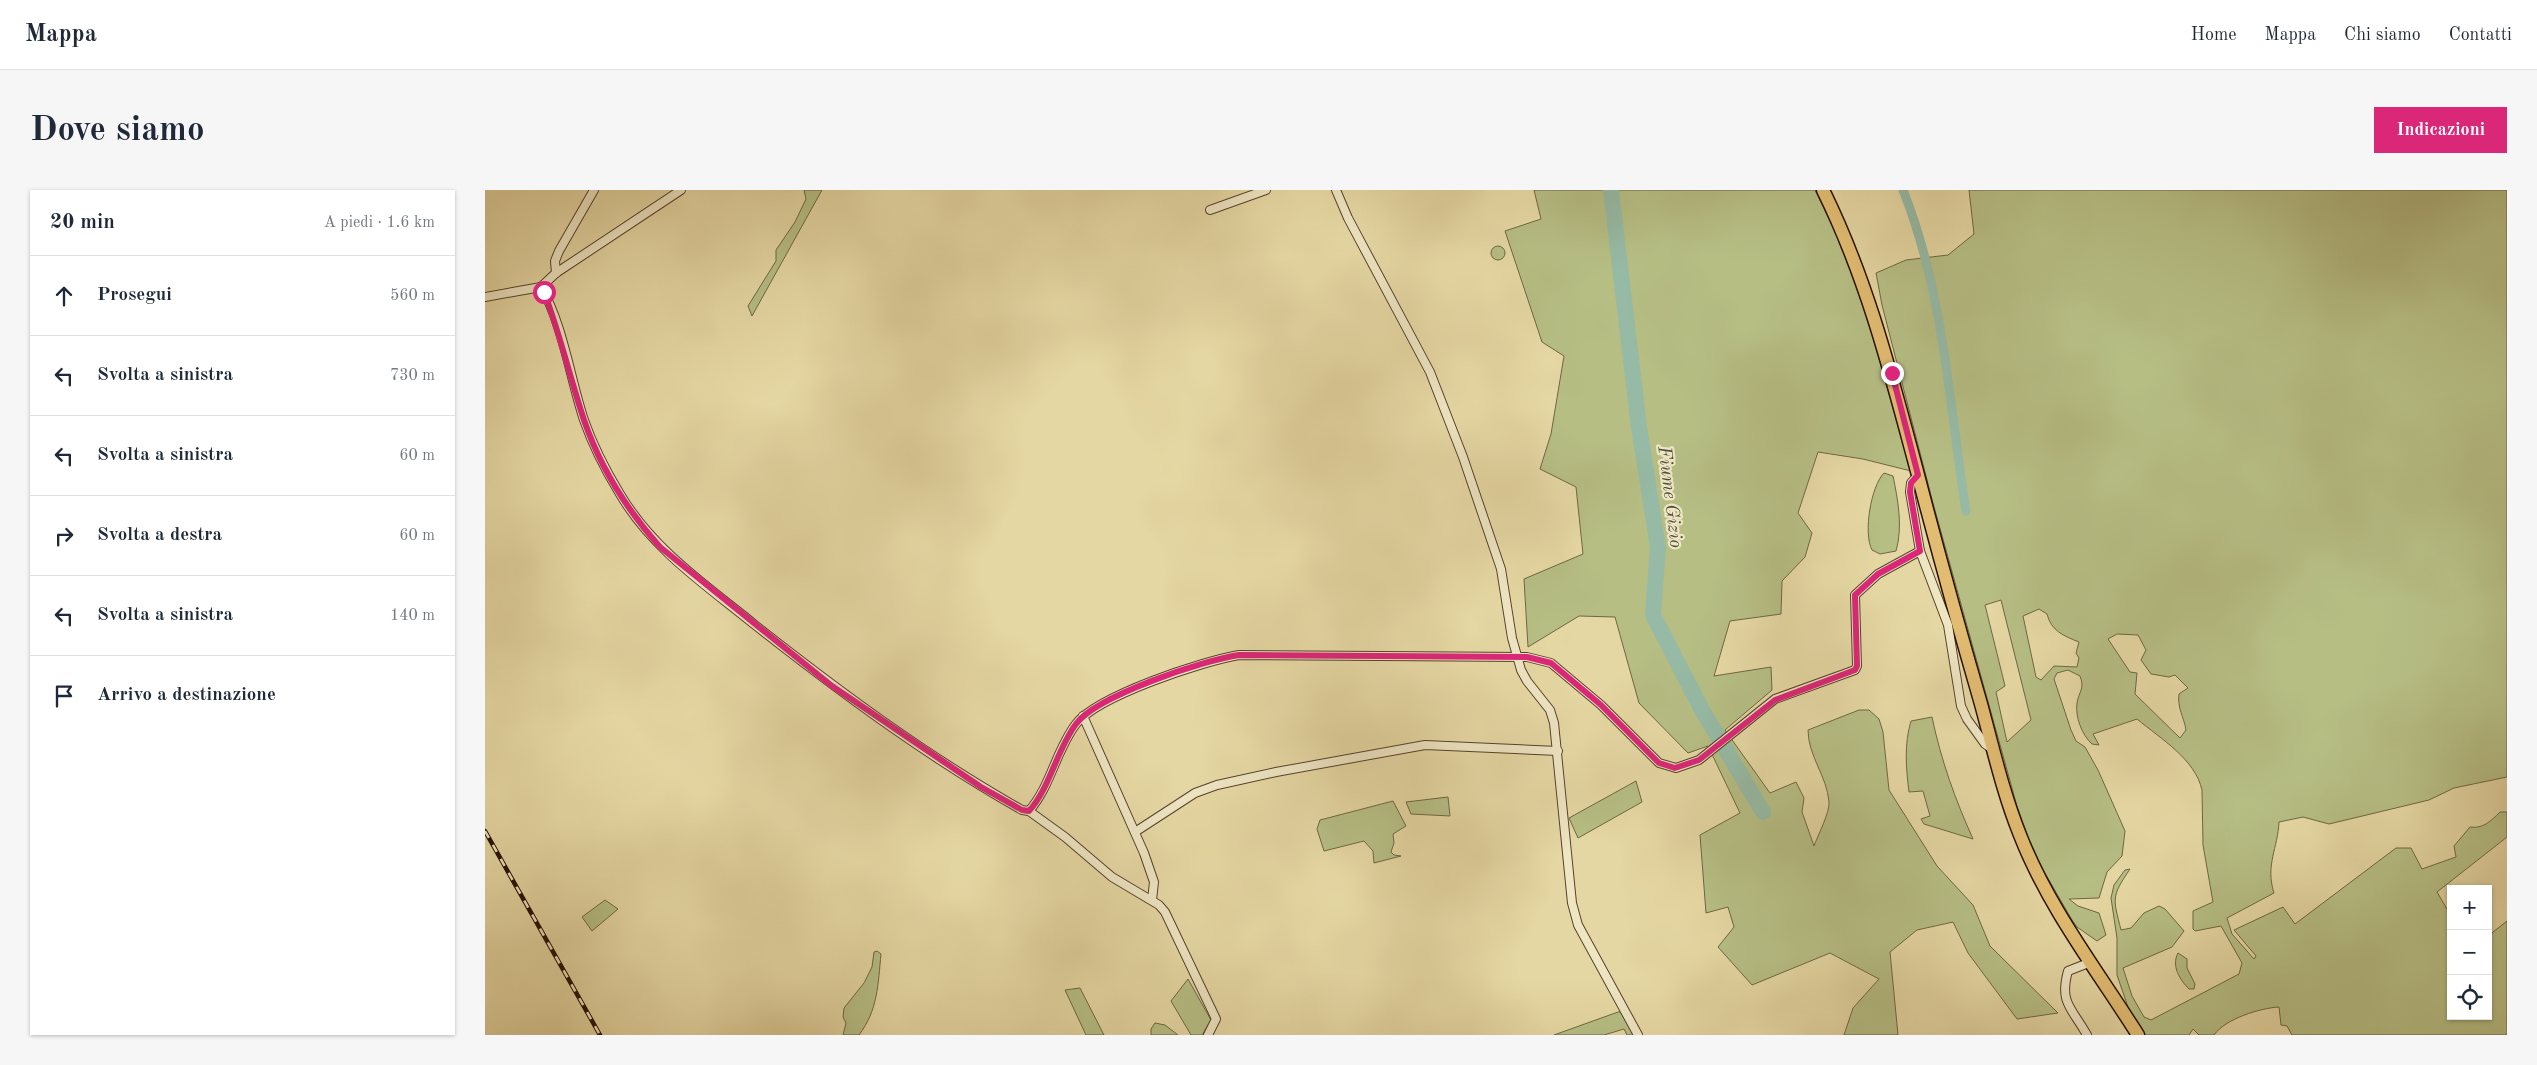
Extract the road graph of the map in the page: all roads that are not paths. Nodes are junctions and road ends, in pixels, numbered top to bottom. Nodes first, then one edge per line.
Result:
1 (594, 190) edge
2 (681, 190) edge
3 (1266, 190) edge
4 (1336, 190) edge
5 (1823, 190) edge
6 (1210, 210) dead end
7 (556, 273) junction
8 (541, 287) junction
9 (485, 297) edge
10 (1918, 475) junction
11 (1920, 551) junction
12 (1953, 624) junction
13 (1518, 657) junction
14 (1083, 716) junction
15 (1994, 750) junction
16 (1558, 751) junction
17 (1029, 811) junction
18 (1135, 832) junction
19 (1152, 900) junction
20 (2091, 962) junction
21 (1208, 1035) edge
22 (1638, 1035) edge
23 (2087, 1035) edge
24 (2138, 1035) edge

1 - 7 street
2 - 7 street
3 - 6 street
4 - 13 street
5 - 10 main road
7 - 8 street
8 - 9 street
8 - 17 street
10 - 11 street
10 - 12 main road
11 - 12 street
11 - 13 street
12 - 15 main road
12 - 15 street
13 - 14 street
13 - 16 street
14 - 17 street
14 - 18 street
15 - 20 main road
16 - 18 street
16 - 22 street
17 - 19 street
18 - 19 street
19 - 21 street
20 - 23 street
20 - 24 main road

